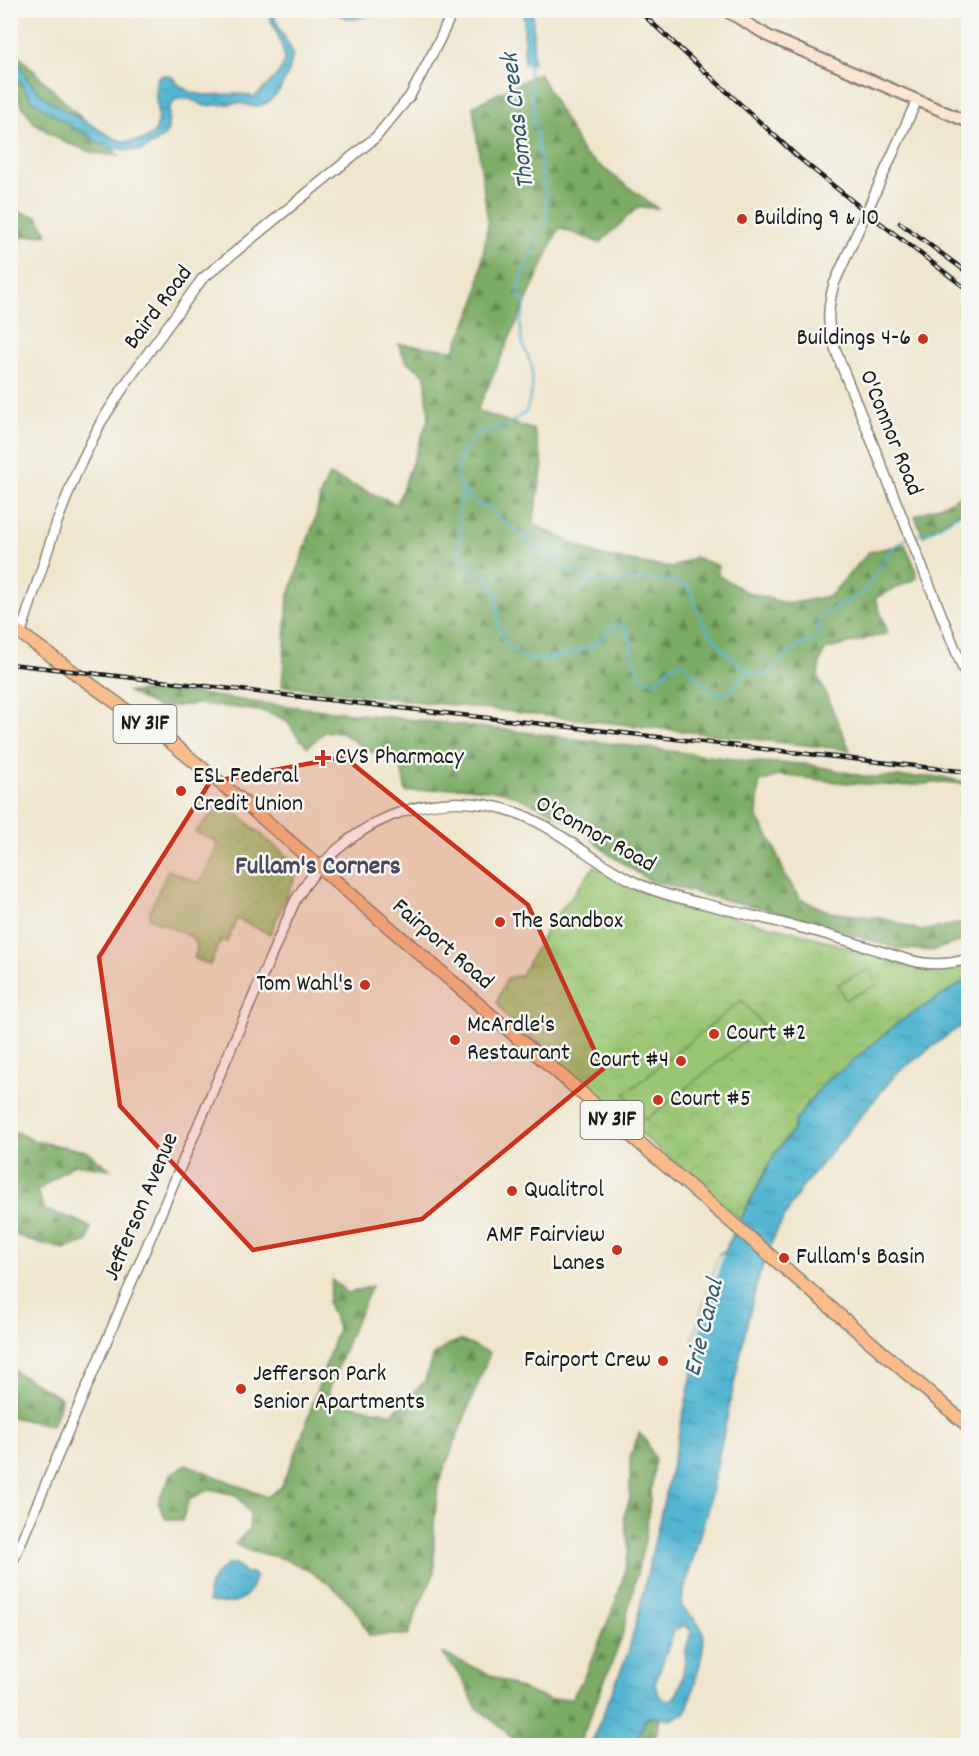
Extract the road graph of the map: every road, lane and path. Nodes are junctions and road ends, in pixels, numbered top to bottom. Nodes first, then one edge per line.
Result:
1 (453, 10) edge
2 (725, 10) edge
3 (917, 100) junction
4 (969, 122) edge
5 (16, 629) edge
6 (969, 681) edge
7 (320, 867) junction
8 (969, 959) edge
9 (969, 1426) edge
10 (10, 1568) edge

1 - 5 street, Baird Road
2 - 3 main road
3 - 4 main road
3 - 6 street, O'Connor Road
5 - 7 main road, Fairport Road / NY 31F
7 - 8 street, O'Connor Road
7 - 9 main road, Fairport Road / NY 31F
7 - 10 street, Jefferson Avenue

